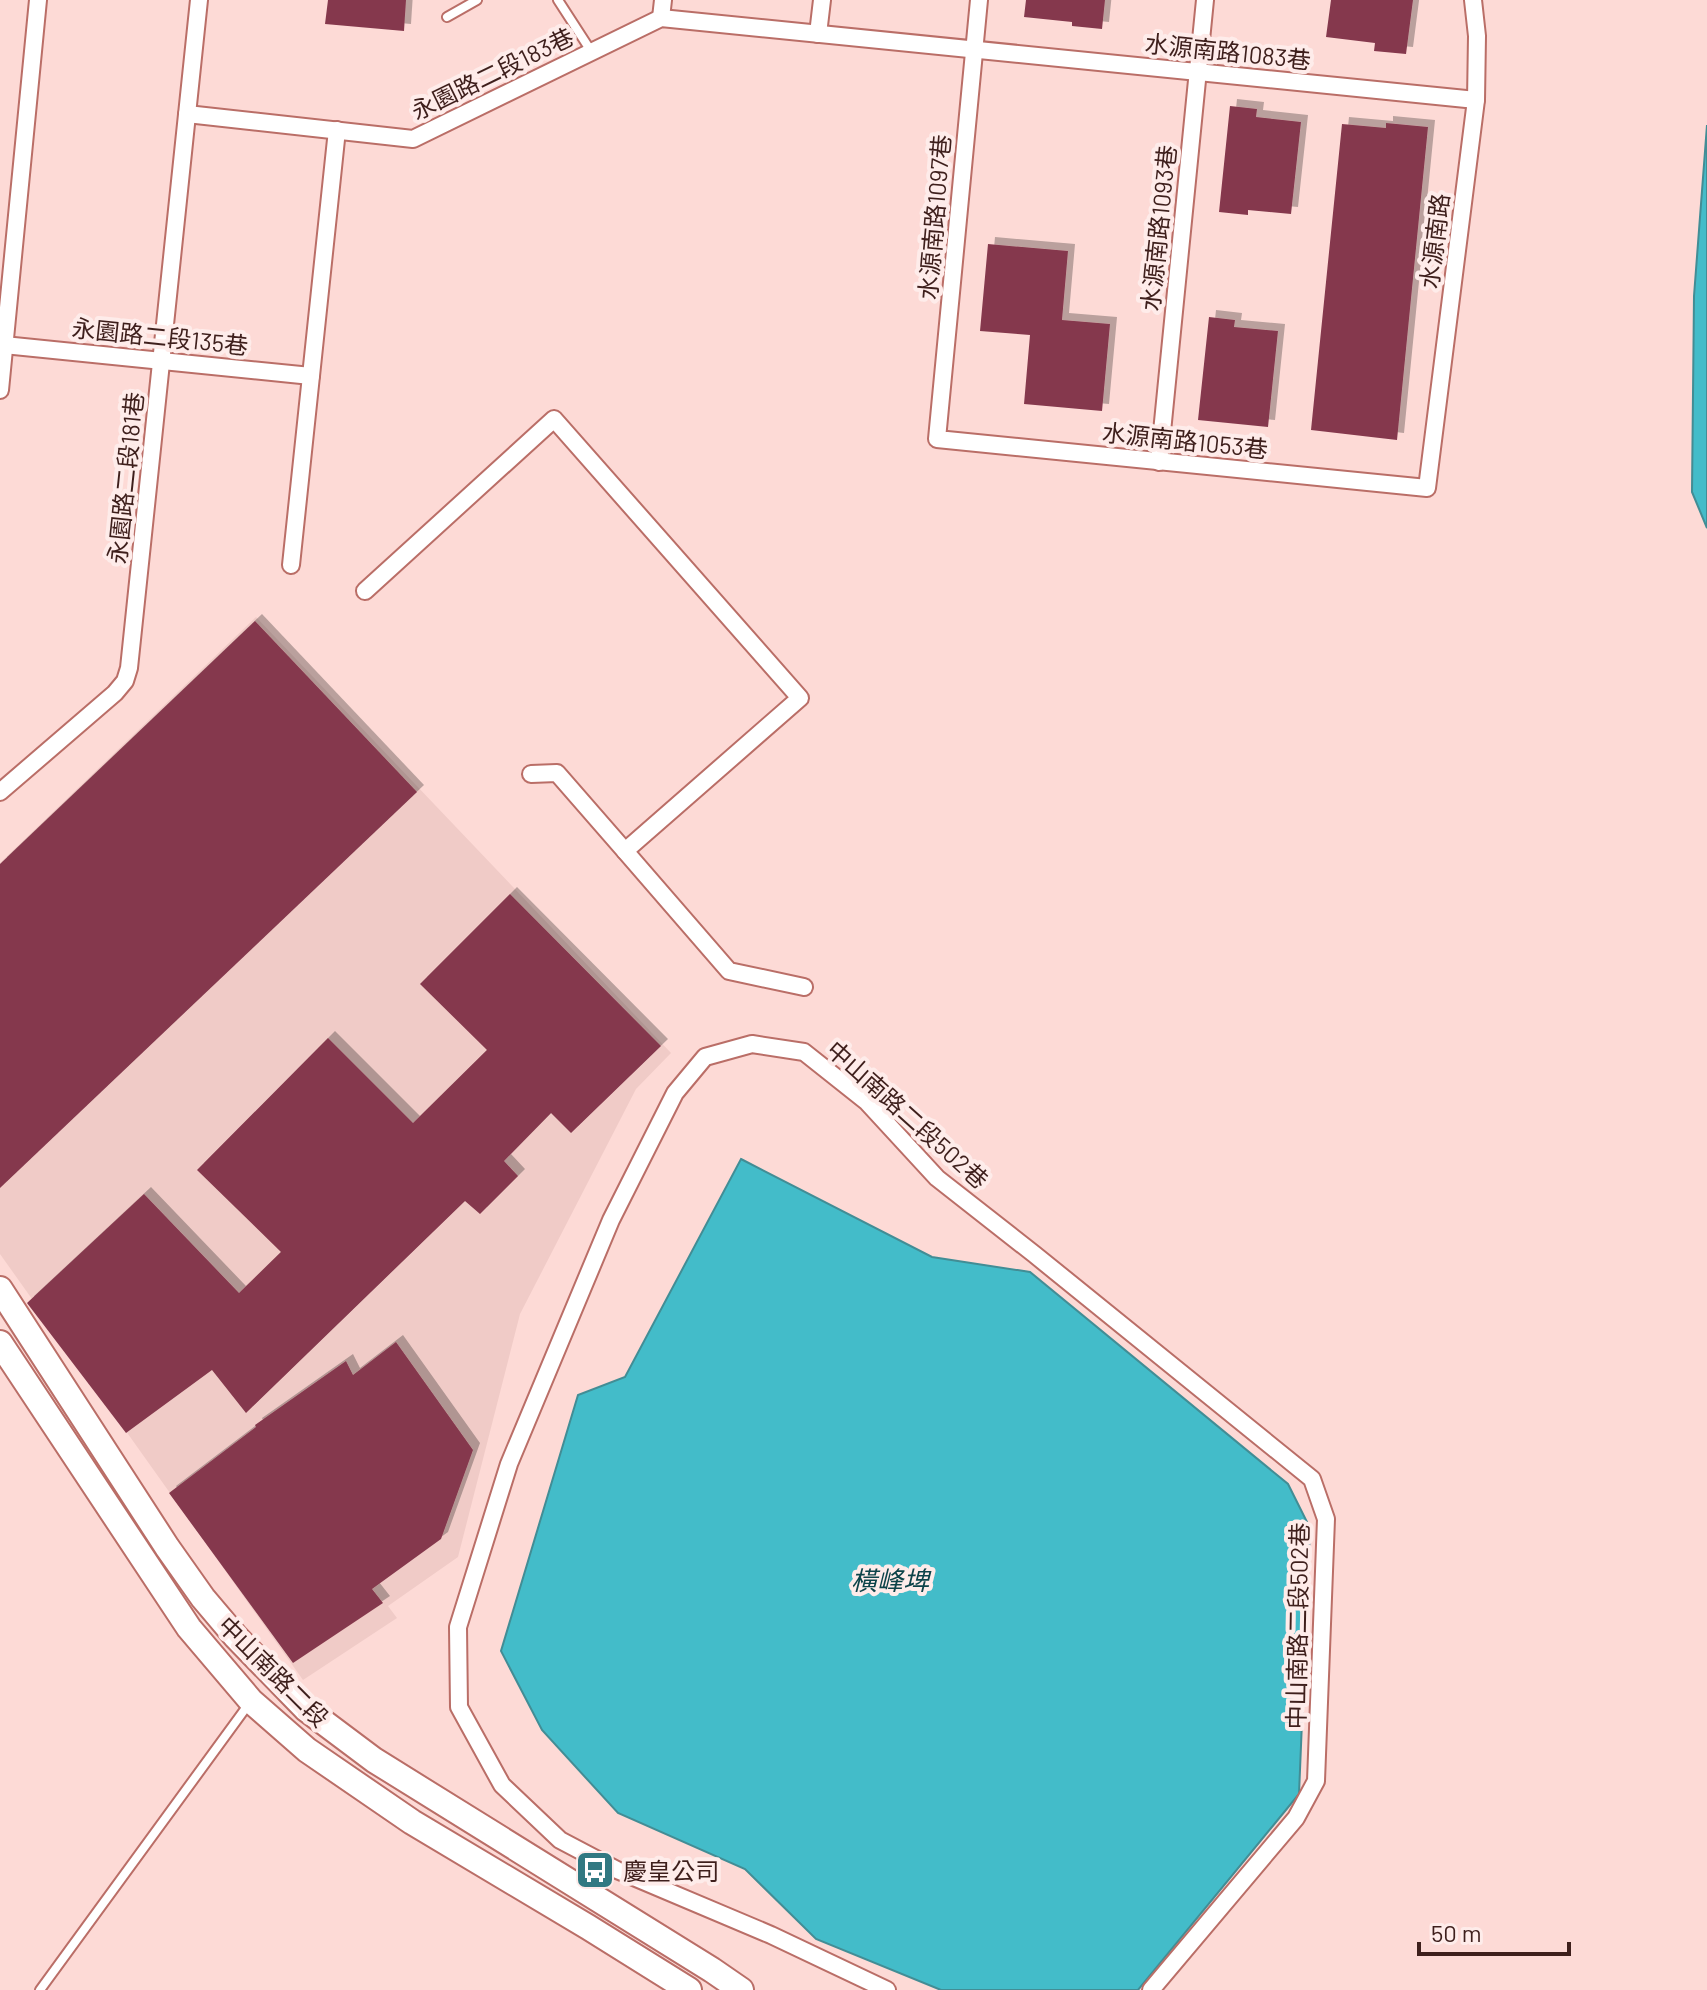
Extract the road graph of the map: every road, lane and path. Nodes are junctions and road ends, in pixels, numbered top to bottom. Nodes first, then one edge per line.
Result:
1 (38, 0) edge
2 (199, 0) edge
3 (477, 0) edge
4 (558, 0) edge
5 (663, 0) edge
6 (822, 0) edge
7 (979, 0) edge
8 (1205, 0) edge
9 (1473, 0) edge
10 (447, 17) dead end
11 (661, 18) junction
12 (818, 34) junction
13 (974, 50) junction
14 (591, 51) junction
15 (1198, 72) junction
16 (1476, 100) junction
17 (187, 114) junction
18 (337, 130) junction
19 (4, 345) junction
20 (161, 360) junction
21 (311, 376) junction
22 (0, 390) edge
23 (937, 439) joint
24 (1159, 462) junction
25 (1427, 488) joint
26 (291, 565) dead end
27 (365, 591) dead end
28 (531, 774) dead end
29 (0, 792) edge
30 (625, 851) junction
31 (804, 987) dead end
32 (0, 1289) edge
33 (0, 1343) edge
34 (251, 1701) junction
35 (40, 1990) edge
36 (689, 1990) edge
37 (741, 1990) edge
38 (887, 1990) edge
39 (1151, 1990) edge

1 - 19 street
2 - 17 street
3 - 10 lane
4 - 14 lane
5 - 11 street
6 - 12 street
7 - 13 street, 水源南路1097巷
8 - 15 street, 水源南路1093巷
9 - 16 street, 水源南路
11 - 12 street
11 - 14 street, 永園路二段183巷
12 - 13 street
13 - 15 street, 水源南路1083巷
13 - 23 street, 水源南路1097巷
14 - 18 street, 永園路二段183巷
15 - 16 street, 水源南路1083巷
15 - 24 street, 水源南路1093巷
16 - 25 street, 水源南路
17 - 18 street, 永園路二段183巷
17 - 20 street, 永園路二段181巷
18 - 21 street
19 - 20 street, 永園路二段135巷
19 - 22 street
20 - 21 street, 永園路二段135巷
20 - 29 street, 永園路二段181巷
21 - 26 street
23 - 24 street, 水源南路1053巷
24 - 25 street, 水源南路1053巷
27 - 30 street
28 - 30 street
30 - 31 street
32 - 37 main road, 中山南路二段
33 - 34 main road, 中山南路二段
34 - 35 lane
34 - 36 main road, 中山南路二段
38 - 39 street, 中山南路二段502巷

